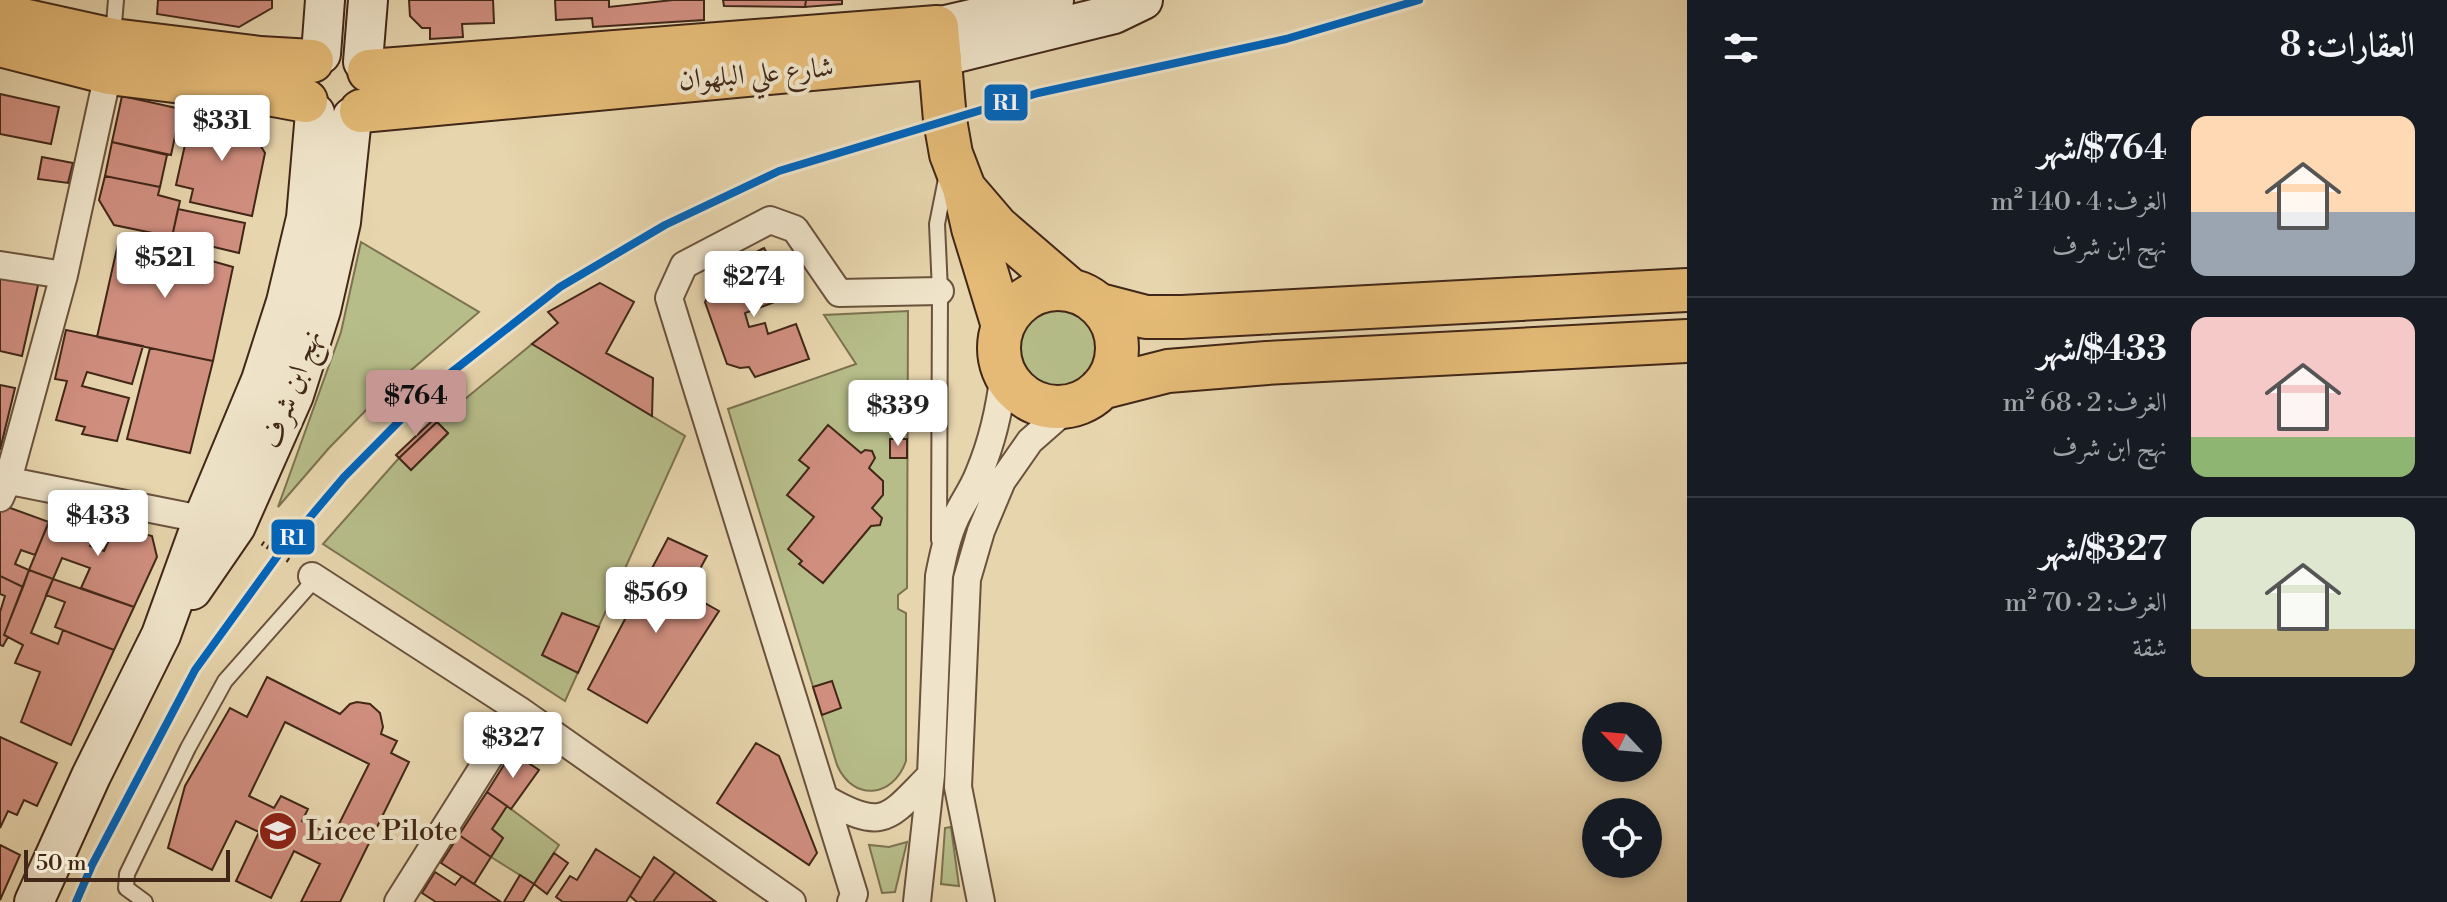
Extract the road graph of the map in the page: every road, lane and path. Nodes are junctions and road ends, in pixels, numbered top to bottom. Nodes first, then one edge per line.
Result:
1 (325, 0) edge
2 (368, 0) edge
3 (1054, 0) edge
4 (1143, 0) edge
5 (0, 15) edge
6 (113, 38) edge
7 (938, 42) junction
8 (0, 45) edge
9 (337, 86) junction
10 (957, 171) junction
11 (0, 265) edge
12 (64, 275) junction
13 (1687, 290) edge
14 (940, 291) junction
15 (1084, 297) junction
16 (1003, 326) junction
17 (1687, 341) edge
18 (1004, 372) junction
19 (1086, 397) junction
20 (3, 486) edge
21 (220, 523) junction
22 (939, 576) junction
23 (314, 577) junction
24 (519, 710) junction
25 (931, 775) junction
26 (826, 799) junction
27 (34, 902) edge
28 (145, 902) edge
29 (398, 902) edge
30 (792, 902) edge
31 (851, 902) edge
32 (917, 902) edge
33 (981, 902) edge

1 - 9 main road, نهج ابن شرف
2 - 9 main road, نهج ابن شرف
3 - 7 main road, شارع علي البلهوان
4 - 7 main road, شارع علي البلهوان
5 - 6 main road, شارع علي البلهوان
6 - 8 main road, شارع علي البلهوان
6 - 9 main road, شارع علي البلهوان
6 - 12 street
7 - 9 main road, شارع علي البلهوان
7 - 10 main road
9 - 21 main road, نهج ابن شرف
10 - 14 lane
10 - 15 main road
10 - 16 main road
11 - 12 street
12 - 20 street
13 - 15 main road
14 - 22 lane
14 - 26 street
15 - 16 main road
15 - 19 main road
16 - 18 main road
17 - 19 main road
18 - 19 main road
18 - 22 street
19 - 33 street
20 - 21 street
21 - 23 path
21 - 27 main road, نهج ابن شرف
22 - 25 street
23 - 24 street
23 - 28 lane
24 - 29 street
24 - 30 street
25 - 26 street
25 - 32 street
26 - 31 street

